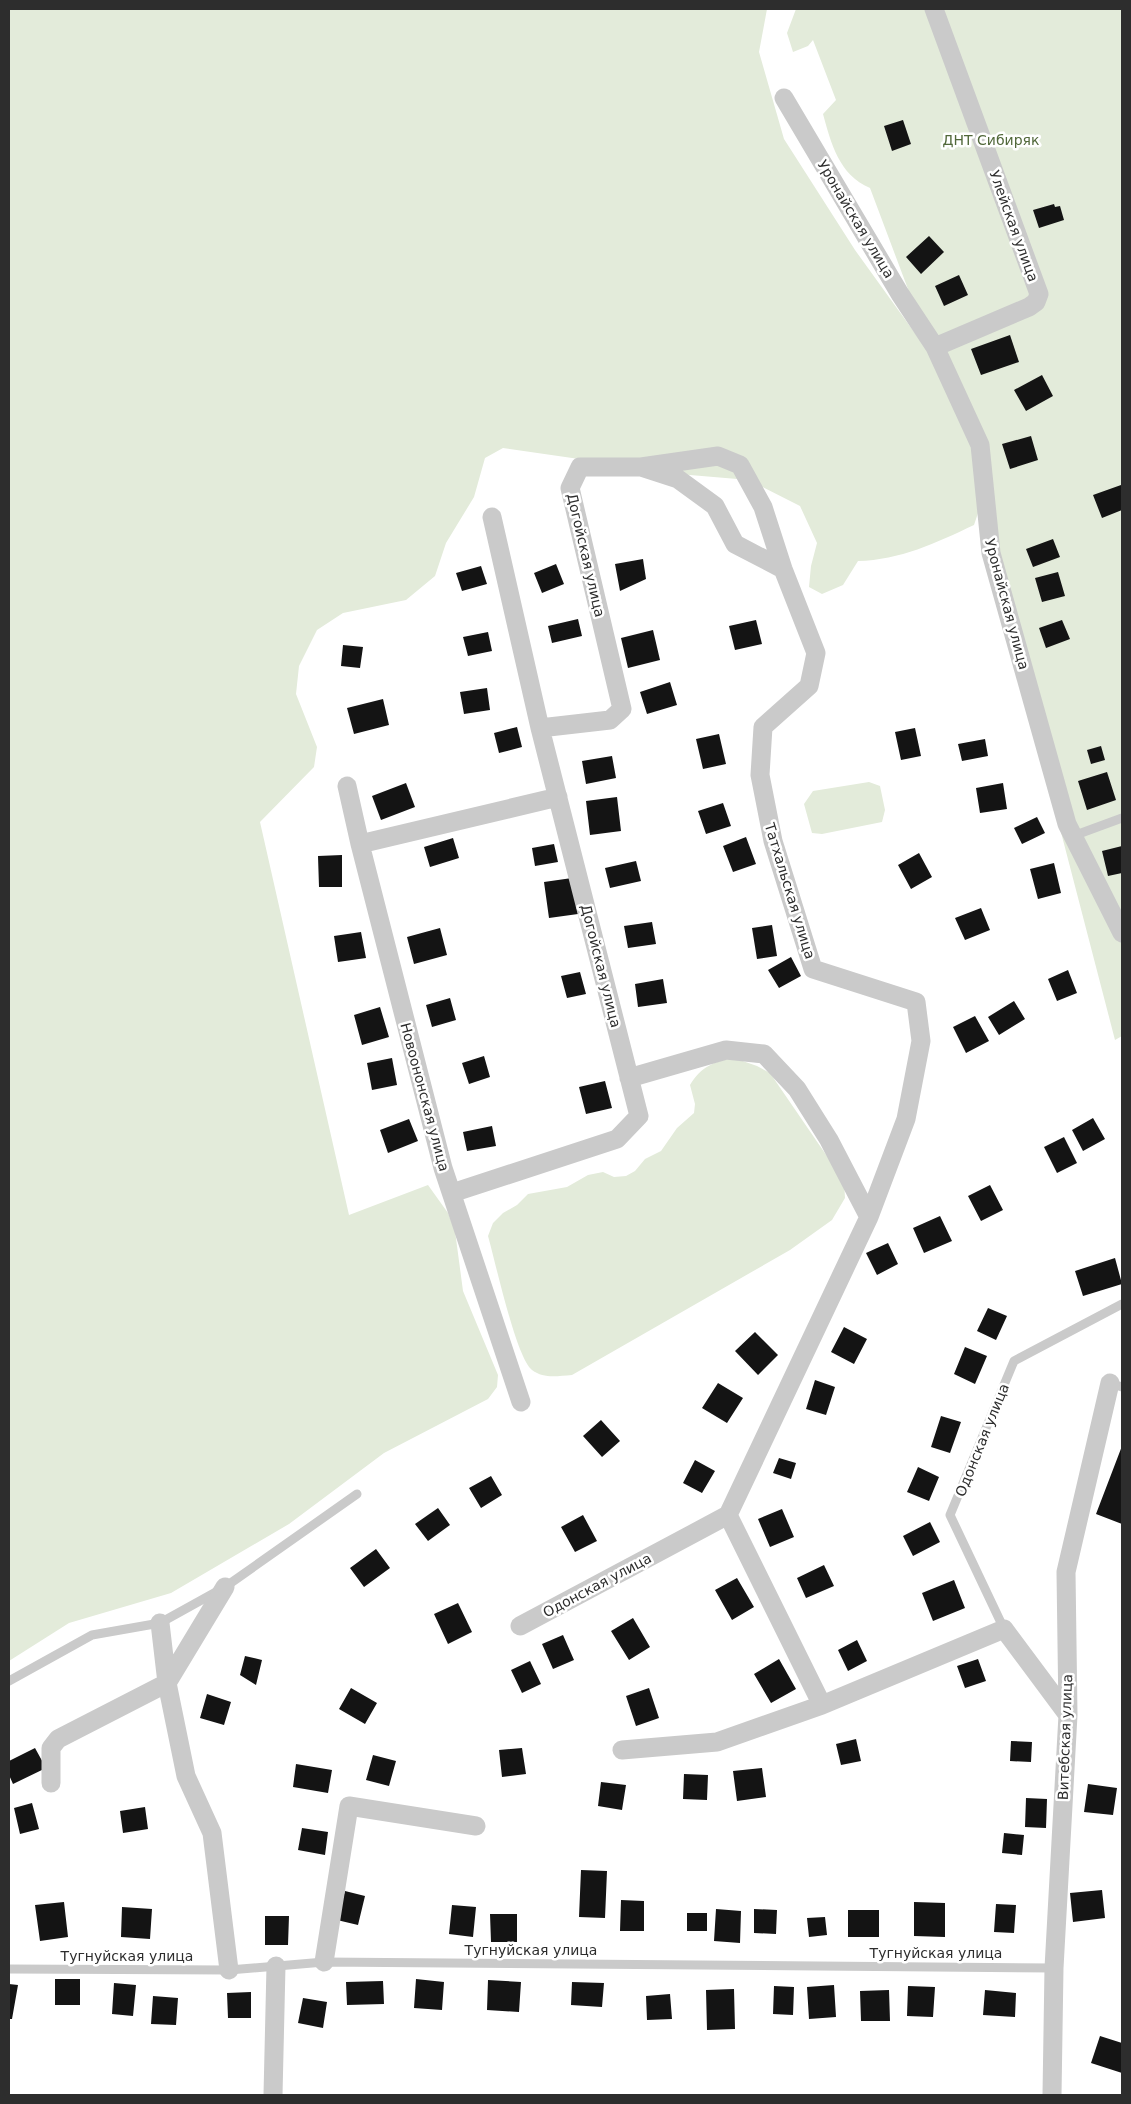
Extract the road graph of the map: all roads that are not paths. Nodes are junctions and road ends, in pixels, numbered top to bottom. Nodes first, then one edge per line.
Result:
1 (934, 9) edge
2 (784, 98) dead end
3 (935, 347) junction
4 (641, 467) junction
5 (492, 517) dead end
6 (783, 569) junction
7 (540, 728) junction
8 (347, 786) dead end
9 (558, 797) junction
10 (1122, 818) edge
11 (1073, 836) junction
12 (360, 844) junction
13 (1122, 933) edge
14 (629, 1078) junction
15 (452, 1193) junction
16 (869, 1217) junction
17 (1122, 1304) edge
18 (1116, 1385) edge
19 (521, 1402) dead end
20 (357, 1494) dead end
21 (728, 1515) junction
22 (225, 1587) junction
23 (160, 1623) junction
24 (520, 1626) dead end
25 (1004, 1629) junction
26 (9, 1681) edge
27 (167, 1683) junction
28 (822, 1705) junction
29 (1068, 1715) junction
30 (622, 1750) dead end
31 (50, 1783) dead end
32 (476, 1826) dead end
33 (324, 1962) junction
34 (276, 1966) junction
35 (1054, 1968) junction
36 (9, 1969) edge
37 (229, 1970) junction
38 (273, 2095) edge
39 (1052, 2095) edge

1 - 3 street, Улейская улица
2 - 3 street, Уронайская улица
3 - 11 street, Уронайская улица
4 - 6 street, Догойская улица
4 - 6 street
4 - 7 street, Догойская улица
5 - 7 street, Догойская улица
6 - 16 street, Татхальская улица
7 - 9 street, Догойская улица
8 - 12 street, Новоононская улица
9 - 12 street
9 - 14 street, Догойская улица
10 - 11 lane
11 - 13 street, Уронайская улица
12 - 15 street, Новоононская улица
14 - 15 street, Догойская улица
14 - 16 street
15 - 19 street, Новоононская улица
16 - 21 street
17 - 25 lane, Одонская улица
18 - 29 street, Витебская улица
20 - 22 lane
21 - 24 street, Одонская улица
21 - 28 street
22 - 23 lane
22 - 27 street
23 - 26 lane
23 - 27 street
25 - 28 street
25 - 29 street
27 - 31 street
27 - 37 street
28 - 30 street
29 - 35 street, Витебская улица
32 - 33 street
33 - 34 lane, Тугнуйская улица
33 - 35 lane, Тугнуйская улица
34 - 37 lane, Тугнуйская улица
34 - 38 street
35 - 39 street, Витебская улица
36 - 37 lane, Тугнуйская улица

